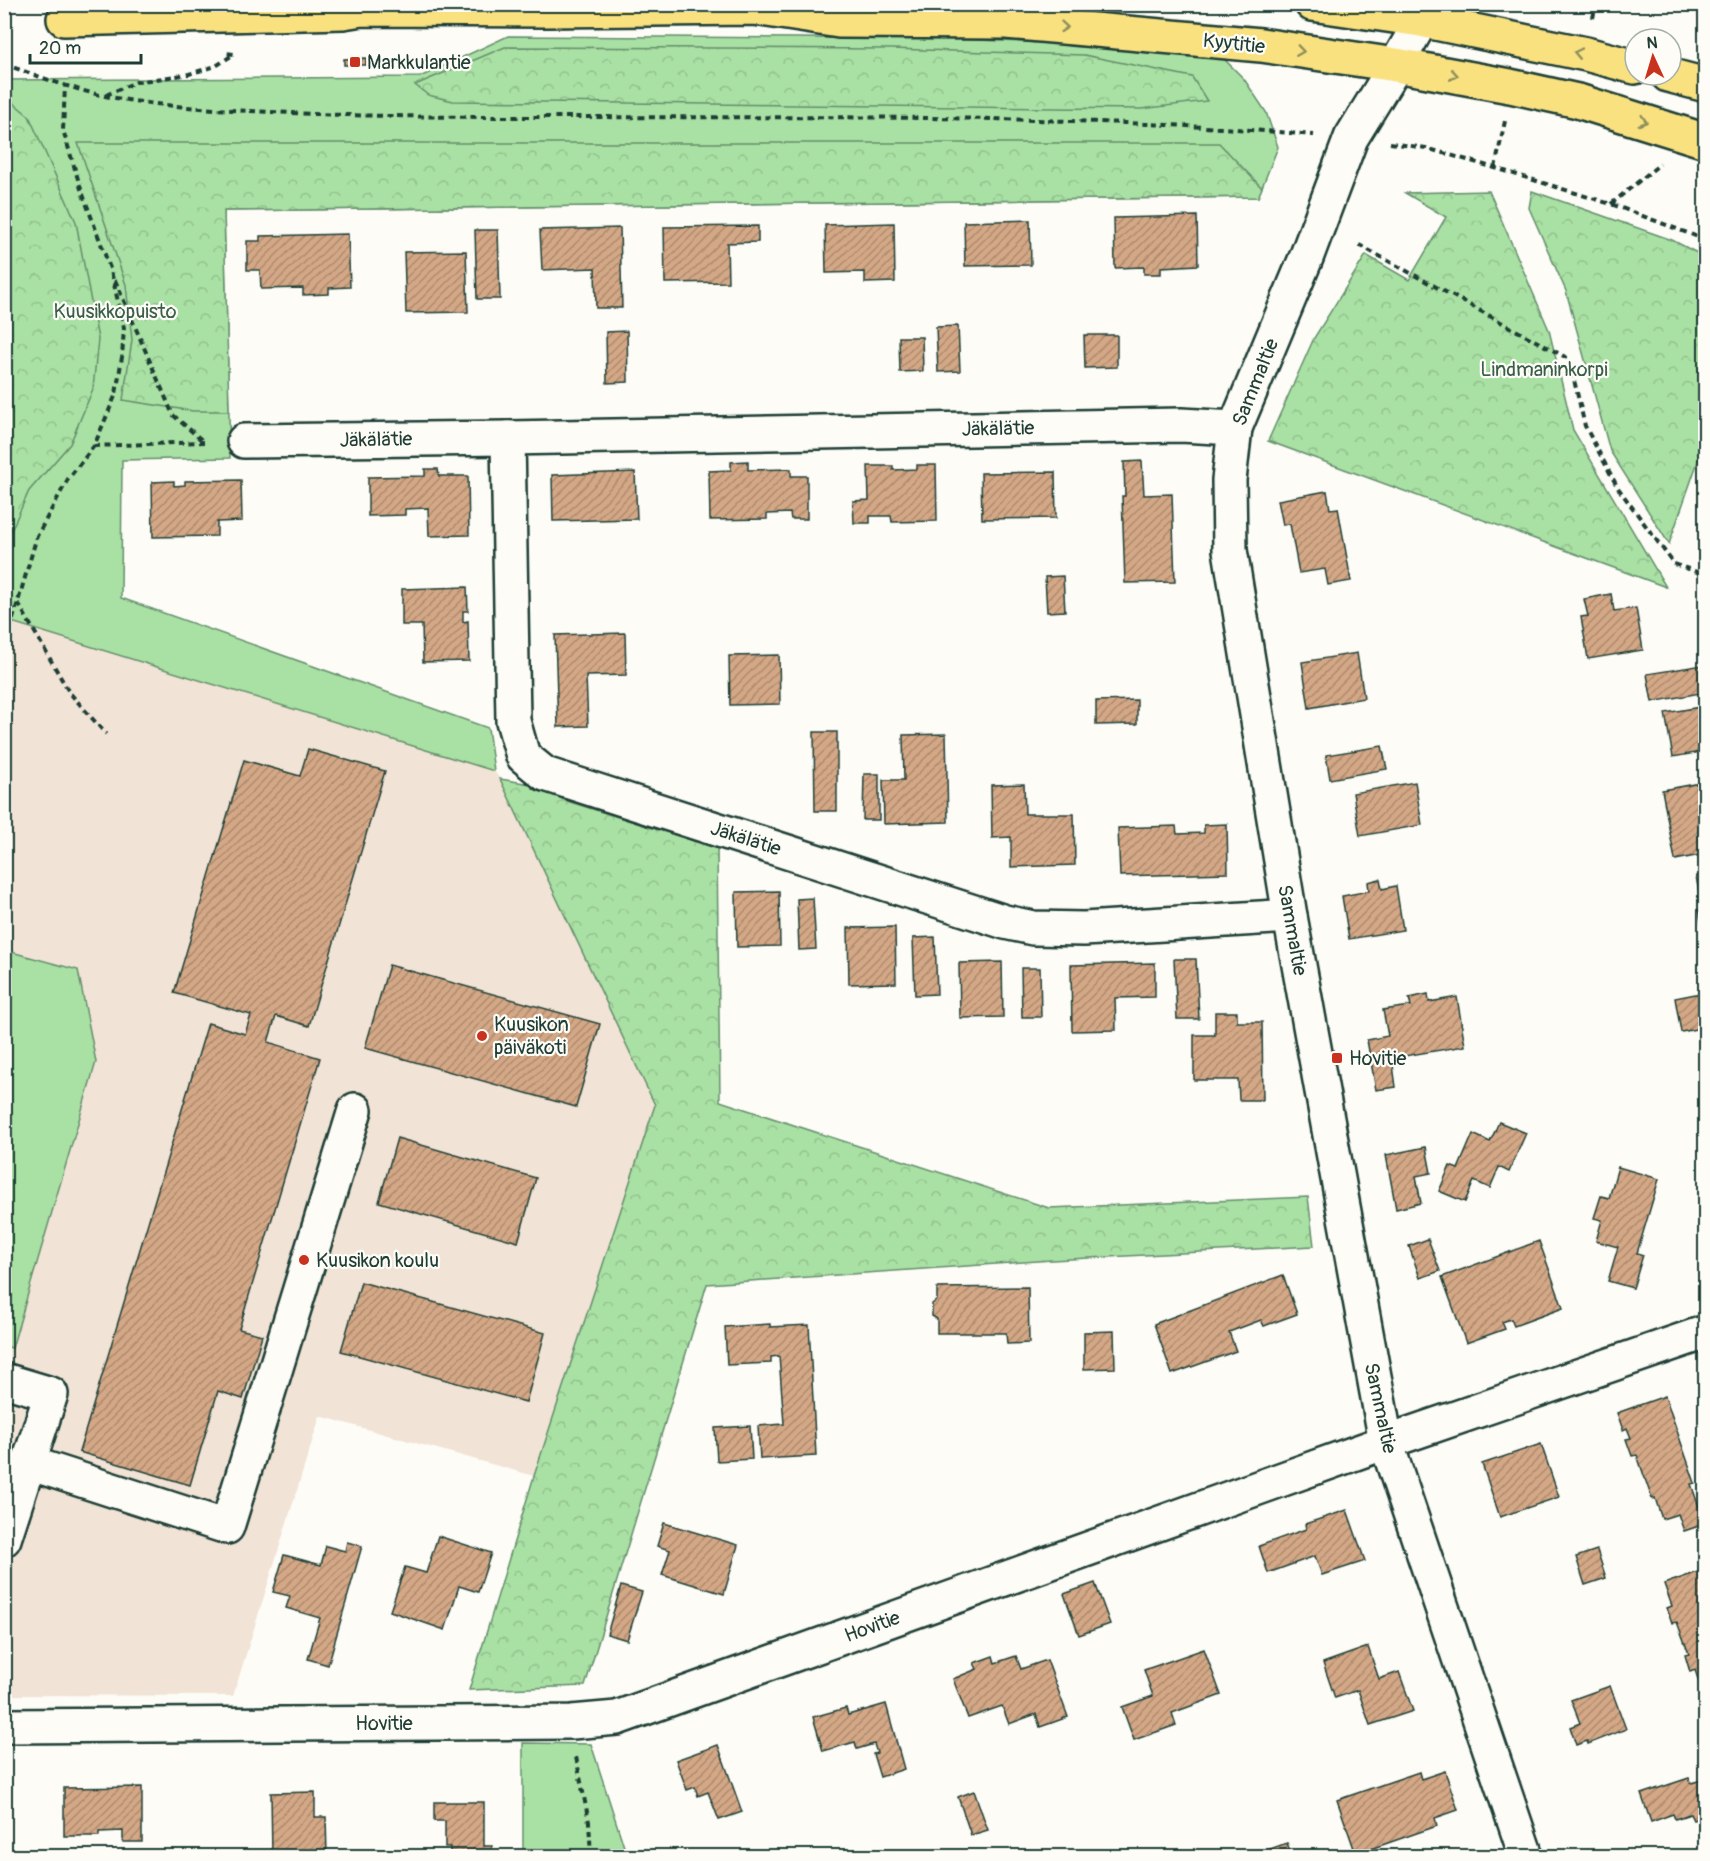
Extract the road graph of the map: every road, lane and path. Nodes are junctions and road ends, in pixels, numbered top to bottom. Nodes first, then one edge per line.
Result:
1 (1312, 4) edge
2 (761, 6) edge
3 (349, 7) edge
4 (64, 9) edge
5 (1426, 12) edge
6 (224, 53) dead end
7 (4, 64) edge
8 (1623, 64) edge
9 (1396, 65) junction
10 (1683, 79) edge
11 (1706, 85) edge
12 (65, 86) junction
13 (105, 96) junction
14 (1351, 138) junction
15 (1706, 141) edge
16 (1426, 148) dead end
17 (1661, 164) dead end
18 (1611, 204) junction
19 (1706, 240) edge
20 (1359, 245) dead end
21 (111, 272) junction
22 (1235, 428) junction
23 (508, 438) junction
24 (244, 441) joint
25 (204, 442) junction
26 (94, 446) junction
27 (1706, 575) edge
28 (17, 602) junction
29 (4, 650) edge
30 (106, 734) dead end
31 (1290, 916) junction
32 (355, 1110) dead end
33 (1706, 1332) edge
34 (4, 1380) edge
35 (1386, 1442) junction
36 (29, 1463) junction
37 (4, 1539) edge
38 (572, 1722) junction
39 (4, 1726) edge
40 (591, 1857) edge
41 (1526, 1857) edge

1 - 5 main road
2 - 3 main road, Kyytitie
2 -> 9 main road, Kyytitie
3 - 4 main road, Kyytitie
8 -> 5 main road
5 - 9 street, Sammaltie
6 - 13 path
7 - 12 path
9 - 14 street, Sammaltie
9 -> 15 main road, Kyytitie
10 - 11 main road
12 - 13 path
12 - 21 path
13 - 14 path
14 - 22 street, Sammaltie
16 - 18 path
17 - 18 path
18 - 19 path
20 - 27 path
21 - 25 path
21 - 26 path
22 - 23 street, Jäkälätie
22 - 31 street, Sammaltie
23 - 24 street, Jäkälätie
23 - 31 street, Jäkälätie
24 - 25 path
25 - 26 path
26 - 28 path
28 - 29 path
28 - 30 path
31 - 35 street, Sammaltie
32 - 36 street
33 - 35 street, Hovitie
34 - 36 street
35 - 38 street, Hovitie
35 - 41 street, Sammaltie
36 - 37 street
38 - 39 street, Hovitie
38 - 40 path

